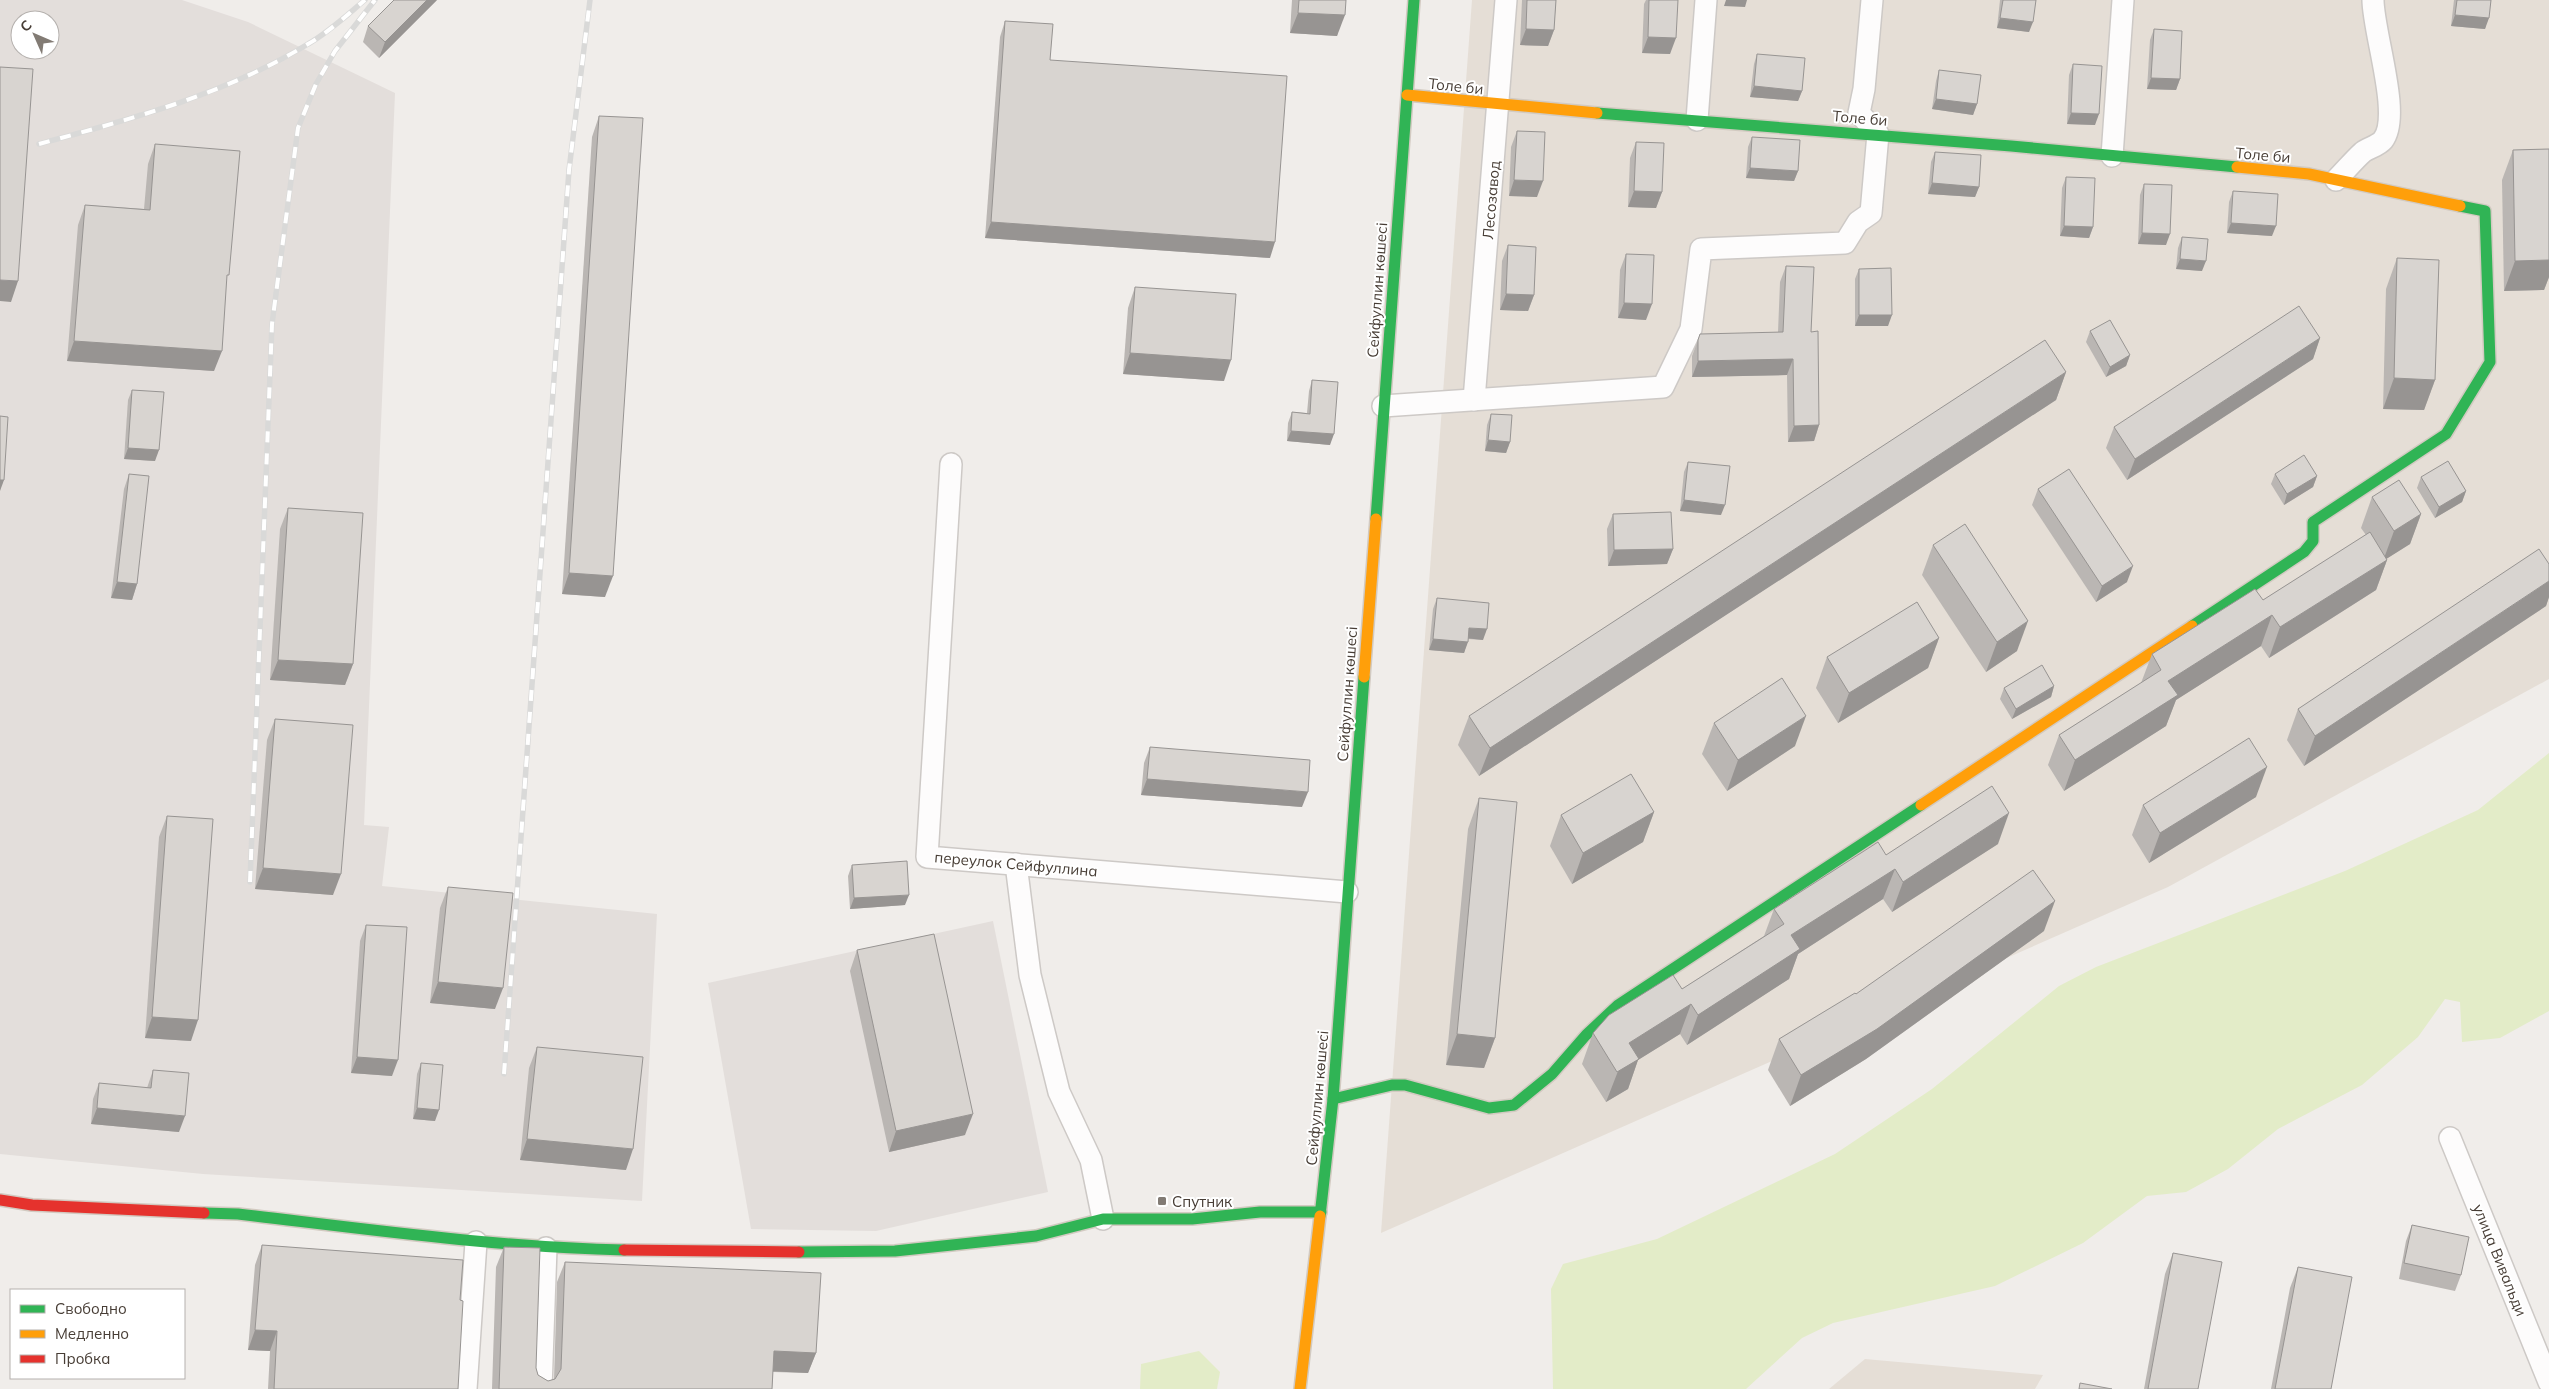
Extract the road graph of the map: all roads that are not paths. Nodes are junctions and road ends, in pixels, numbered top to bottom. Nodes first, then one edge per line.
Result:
1 (1414, 0) edge
2 (1506, 0) edge
3 (1706, 0) edge
4 (1872, 0) edge
5 (2123, 0) edge
6 (2374, 0) edge
7 (1407, 95) junction
8 (1498, 106) junction
9 (1696, 120) junction
10 (1878, 134) junction
11 (2112, 156) junction
12 (2336, 180) junction
13 (1474, 400) junction
14 (1383, 406) junction
15 (951, 464) dead end
16 (1016, 864) junction
17 (1348, 892) junction
18 (1333, 1099) junction
19 (2450, 1138) dead end
20 (0, 1200) edge
21 (1322, 1212) junction
22 (1103, 1220) junction
23 (476, 1242) junction
24 (546, 1248) junction
25 (2549, 1382) edge
26 (466, 1389) edge
27 (540, 1389) edge
28 (1300, 1389) edge

1 - 7 street, Сейфуллин көшесі
2 - 8 street, Лесозавод
3 - 9 street
4 - 10 street
5 - 11 street
6 - 12 street
7 - 8 street, Толе би
7 - 14 street, Сейфуллин көшесі
8 - 9 street, Толе би
8 - 13 street, Лесозавод
9 - 10 street, Толе би
10 - 11 street, Толе би
10 - 13 street
11 - 12 street, Толе би
12 - 18 street, Толе би
13 - 14 street
14 - 17 street, Сейфуллин көшесі
15 - 16 street, переулок Сейфуллина
16 - 17 street, переулок Сейфуллина
16 - 22 street
17 - 18 street, Сейфуллин көшесі
18 - 21 street, Сейфуллин көшесі
19 - 25 street, улица Вивальди
20 - 23 street
21 - 22 street
21 - 28 street, Сейфуллин көшесі
22 - 24 street
23 - 24 street
23 - 26 street
24 - 27 street

